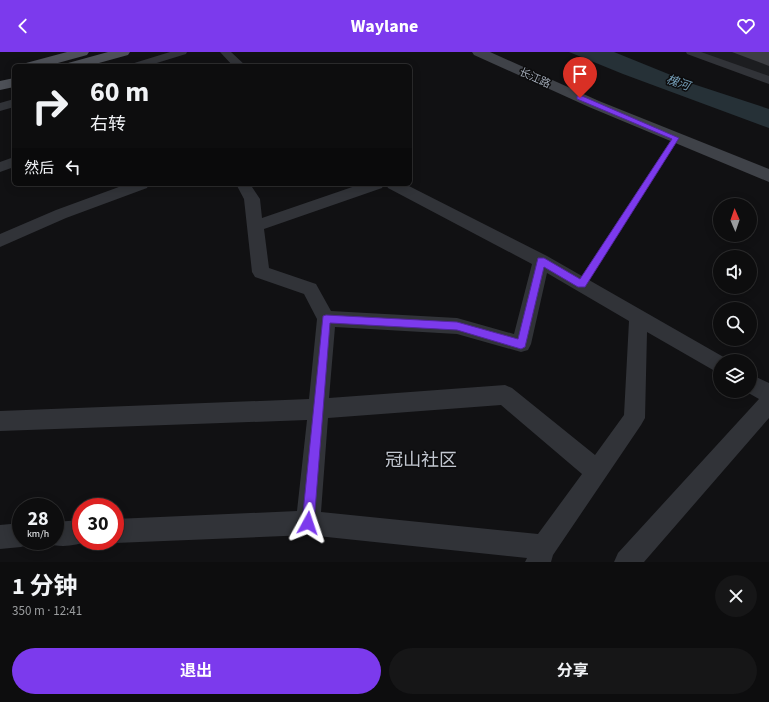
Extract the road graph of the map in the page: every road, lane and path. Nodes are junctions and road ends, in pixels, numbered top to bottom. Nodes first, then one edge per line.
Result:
1 (82, 52) edge
2 (123, 52) edge
3 (182, 52) edge
4 (225, 52) edge
5 (479, 52) edge
6 (691, 52) edge
7 (37, 64) edge
8 (80, 64) edge
9 (142, 64) edge
10 (238, 64) edge
11 (12, 71) edge
12 (0, 74) edge
13 (769, 80) edge
14 (12, 83) edge
15 (0, 86) edge
16 (12, 104) edge
17 (0, 107) edge
18 (676, 138) junction
19 (12, 163) edge
20 (0, 167) edge
21 (769, 176) edge
22 (137, 186) edge
23 (244, 186) edge
24 (371, 186) edge
25 (397, 186) edge
26 (255, 226) junction
27 (0, 241) edge
28 (541, 261) junction
29 (582, 284) junction
30 (638, 318) junction
31 (326, 319) junction
32 (713, 361) edge
33 (757, 387) edge
34 (769, 394) edge
35 (769, 403) edge
36 (318, 408) junction
37 (0, 421) edge
38 (596, 472) junction
39 (308, 523) junction
40 (124, 531) edge
41 (12, 535) edge
42 (0, 536) edge
43 (541, 554) edge
44 (627, 562) edge

1 - 7 main road
2 - 8 main road
3 - 9 street
4 - 10 street
5 - 18 main road, 长江路
6 - 13 street
11 - 12 main road
14 - 15 main road
16 - 17 street
18 - 21 main road, 长江路
18 - 29 lane
19 - 20 street
22 - 27 street
23 - 26 street
24 - 26 street
25 - 28 street
26 - 31 street
28 - 29 street
28 - 31 street
29 - 30 street
30 - 32 street
30 - 38 street
31 - 36 street
33 - 34 street
35 - 44 street
36 - 37 street
36 - 38 street
36 - 39 street
38 - 43 street
39 - 40 street
39 - 43 street
41 - 42 street

